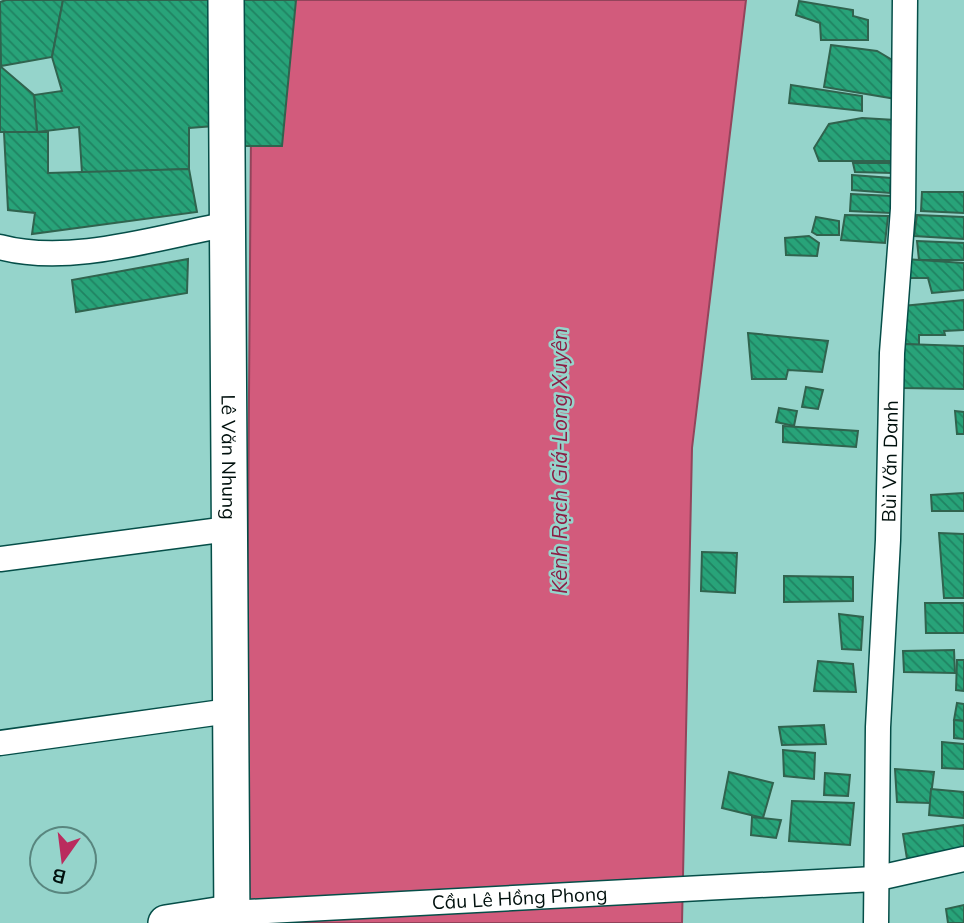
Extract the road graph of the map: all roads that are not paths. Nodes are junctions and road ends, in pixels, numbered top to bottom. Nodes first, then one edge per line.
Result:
1 (226, 0) edge
2 (905, 0) edge
3 (229, 224) junction
4 (0, 247) edge
5 (228, 529) junction
6 (0, 559) edge
7 (229, 711) junction
8 (0, 743) edge
9 (964, 859) edge
10 (874, 879) junction
11 (237, 916) edge
12 (166, 923) edge
13 (876, 923) edge

1 - 3 street, Lê Văn Nhung
2 - 10 street, Bùi Văn Danh
3 - 4 street
3 - 5 street, Lê Văn Nhung
5 - 6 street
5 - 7 street, Lê Văn Nhung
7 - 8 street
7 - 11 street, Lê Văn Nhung
9 - 10 street, Cầu Lê Hồng Phong
10 - 11 street, Cầu Lê Hồng Phong
10 - 13 street, Bùi Văn Danh
11 - 12 street

